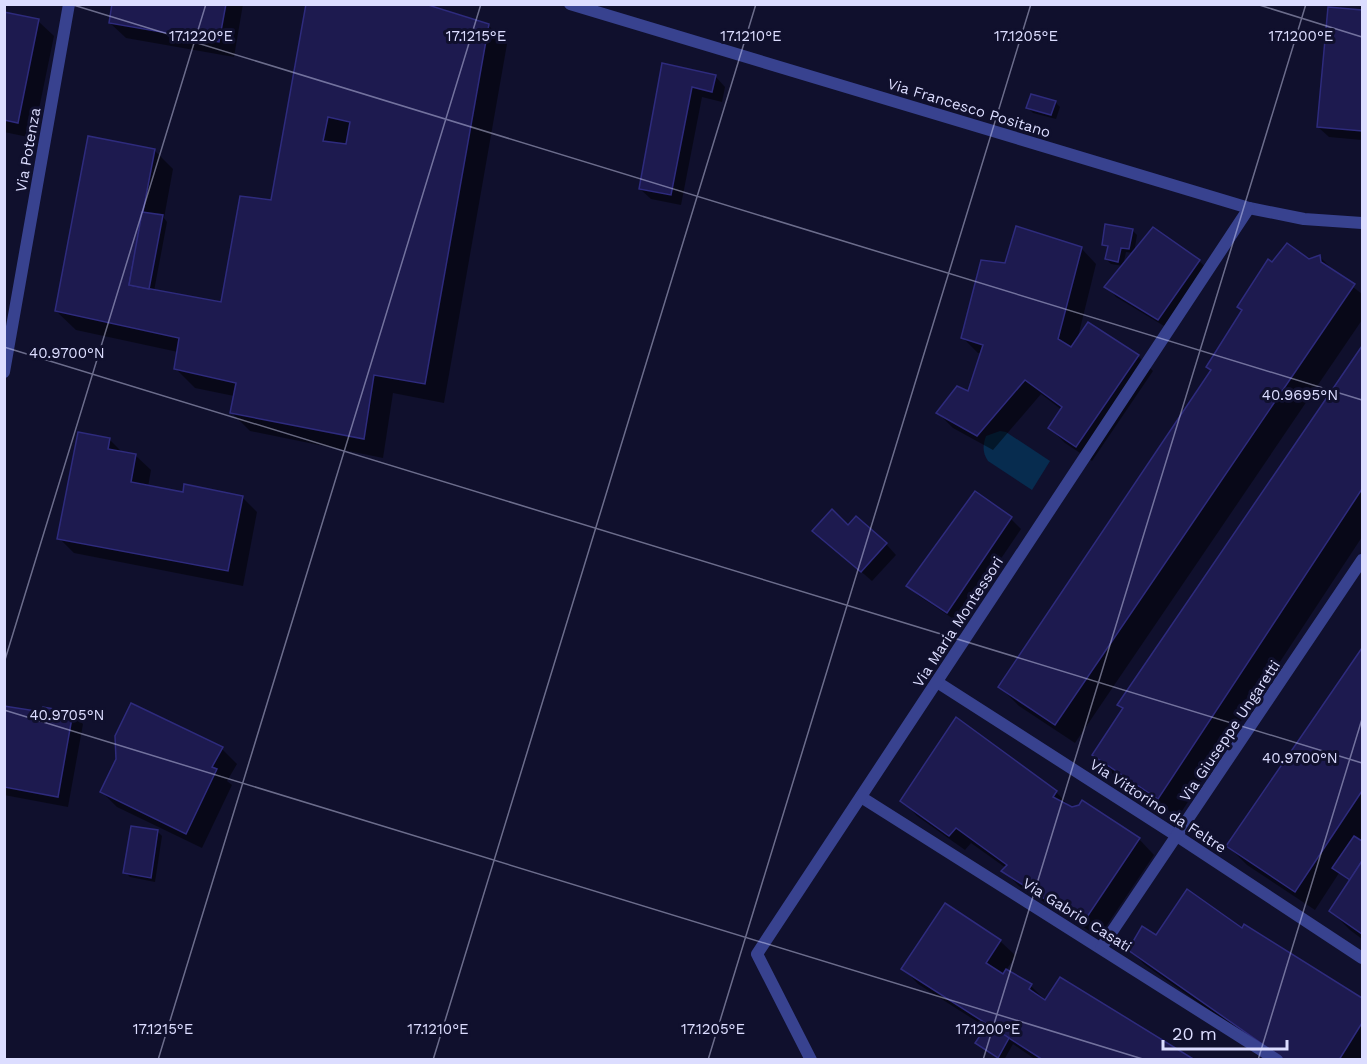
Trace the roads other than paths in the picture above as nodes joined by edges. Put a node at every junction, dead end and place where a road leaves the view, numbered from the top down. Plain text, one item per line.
1 (69, 4) edge
2 (570, 4) edge
3 (1249, 208) junction
4 (1362, 223) edge
5 (4, 372) edge
6 (1362, 560) edge
7 (937, 682) junction
8 (861, 796) junction
9 (1177, 836) junction
10 (1101, 948) junction
11 (1362, 958) edge
12 (810, 1059) edge
13 (1277, 1059) edge

1 - 5 street, Via Potenza
2 - 3 street, Via Francesco Positano
3 - 4 street, Via Francesco Positano
3 - 7 street, Via Maria Montessori
6 - 9 street, Via Giuseppe Ungaretti
7 - 8 street, Via Maria Montessori
7 - 9 street, Via Vittorino da Feltre
8 - 10 street, Via Gabrio Casati
8 - 12 street, Via Maria Montessori
9 - 10 street, Via Giuseppe Ungaretti
9 - 11 street, Via Vittorino da Feltre
10 - 13 street, Via Gabrio Casati

